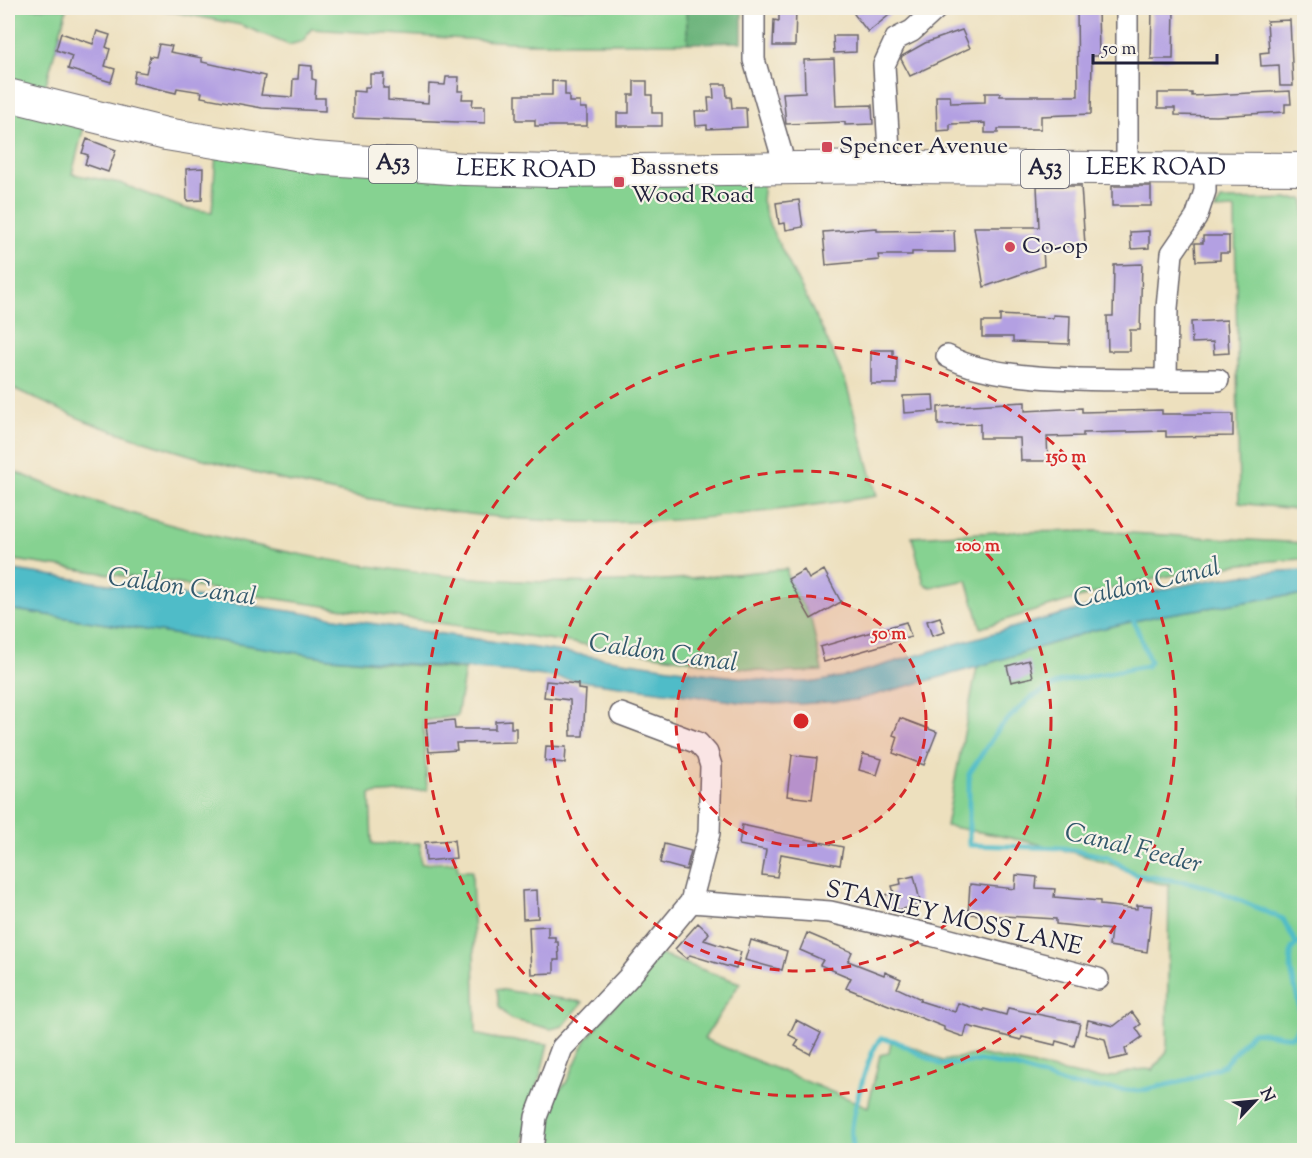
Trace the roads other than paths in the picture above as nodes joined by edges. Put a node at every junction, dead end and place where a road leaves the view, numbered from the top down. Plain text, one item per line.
1 (754, 8) edge
2 (937, 8) edge
3 (1127, 8) edge
4 (8, 95) edge
5 (890, 167) junction
6 (1127, 168) junction
7 (786, 169) junction
8 (1304, 169) edge
9 (1205, 170) junction
10 (954, 368) dead end
11 (1166, 380) junction
12 (1218, 380) dead end
13 (621, 714) dead end
14 (691, 902) junction
15 (1098, 979) dead end
16 (531, 1150) edge

1 - 7 street
2 - 5 street
3 - 6 street
4 - 7 highway, LEEK ROAD / A53
5 - 6 highway, LEEK ROAD / A53
5 - 7 highway, LEEK ROAD / A53
6 - 9 highway, LEEK ROAD / A53
8 - 9 highway, LEEK ROAD / A53
9 - 11 street
10 - 11 street
11 - 12 street
13 - 14 street
14 - 15 street, STANLEY MOSS LANE
14 - 16 street

